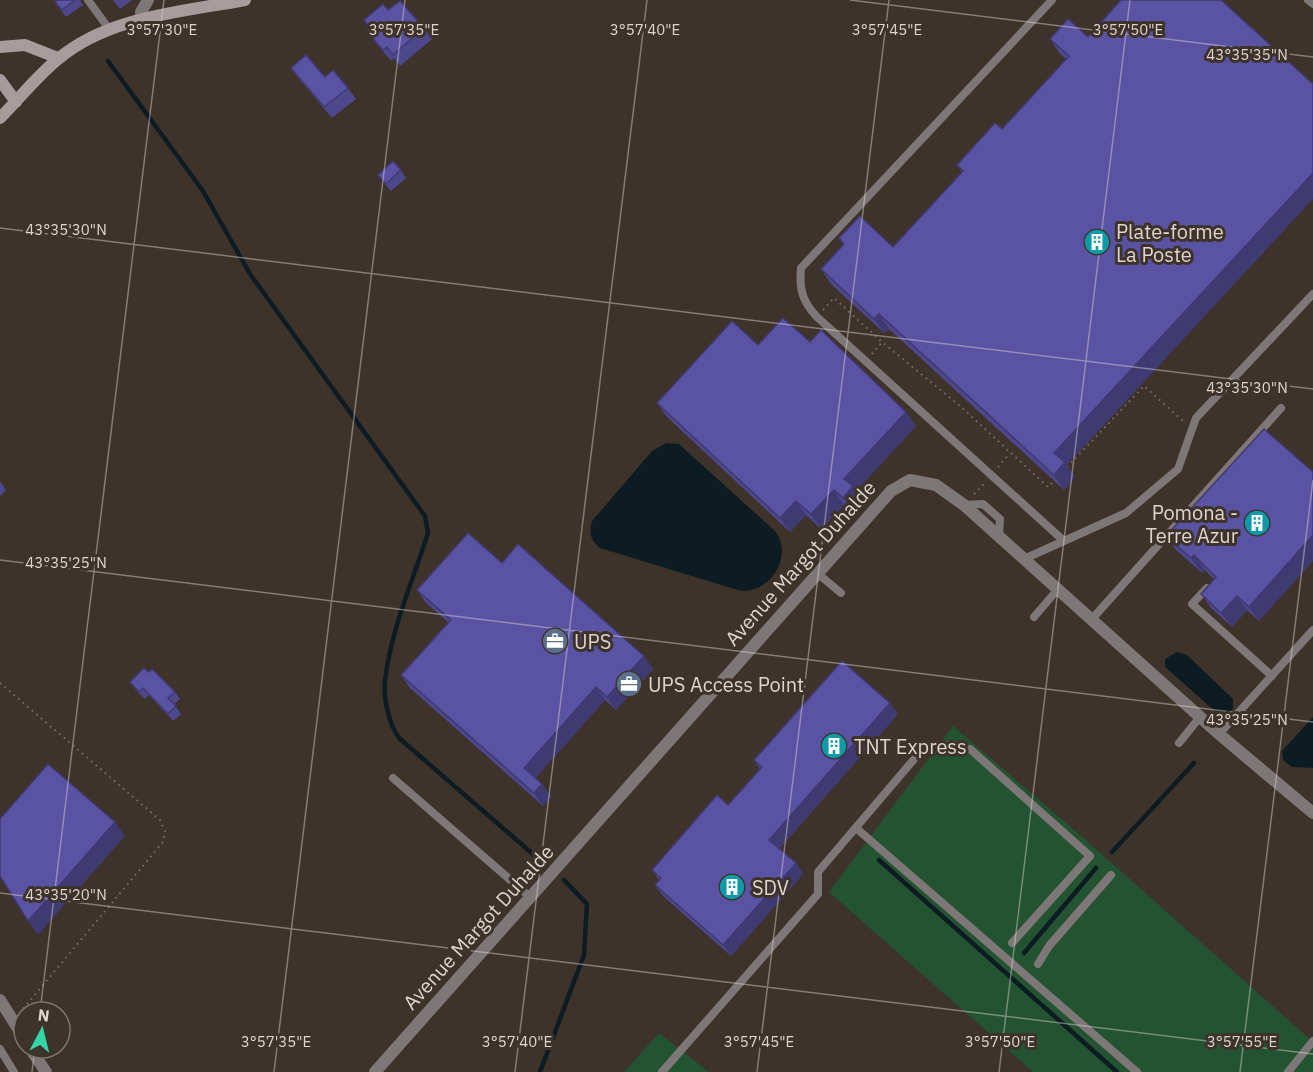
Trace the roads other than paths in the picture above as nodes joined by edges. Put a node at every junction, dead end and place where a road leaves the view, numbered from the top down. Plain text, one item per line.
1 (88, 0) edge
2 (148, 0) edge
3 (245, 0) edge
4 (1052, 0) edge
5 (1308, 0) edge
6 (1313, 4) edge
7 (141, 19) junction
8 (109, 29) junction
9 (0, 47) edge
10 (58, 58) junction
11 (0, 80) edge
12 (16, 102) junction
13 (0, 118) edge
14 (1313, 294) edge
15 (1281, 408) dead end
16 (1064, 541) junction
17 (1024, 559) junction
18 (817, 573) junction
19 (1210, 585) edge
20 (1058, 589) junction
21 (841, 593) dead end
22 (1034, 617) dead end
23 (1092, 619) junction
24 (1313, 630) edge
25 (1272, 676) junction
26 (1200, 717) junction
27 (1219, 734) junction
28 (1179, 743) dead end
29 (393, 778) dead end
30 (1313, 813) edge
31 (856, 828) junction
32 (1111, 875) dead end
33 (530, 897) junction
34 (1012, 943) dead end
35 (1038, 964) dead end
36 (0, 1000) edge
37 (12, 1019) edge
38 (1313, 1041) edge
39 (0, 1049) edge
40 (14, 1072) edge
41 (375, 1072) edge
42 (662, 1072) edge
43 (1137, 1072) edge
44 (1288, 1072) edge

1 - 8 lane
2 - 7 street
3 - 7 street
4 - 16 lane
5 - 6 lane
7 - 8 street
8 - 10 street
9 - 10 street
10 - 12 street
11 - 12 street
12 - 13 street
14 - 16 lane
15 - 23 lane
16 - 17 lane
17 - 18 street, Avenue Margot Duhalde
17 - 20 street, Avenue Margot Duhalde
18 - 21 lane
18 - 33 street, Avenue Margot Duhalde
19 - 25 lane
20 - 22 lane
20 - 23 street, Avenue Margot Duhalde
23 - 26 street, Avenue Margot Duhalde
24 - 25 lane
25 - 27 lane
26 - 27 street, Avenue Margot Duhalde
26 - 28 lane
27 - 30 street, Avenue Margot Duhalde
29 - 33 lane
31 - 34 lane
31 - 42 lane
31 - 43 lane
32 - 35 lane
33 - 41 street, Avenue Margot Duhalde
36 - 37 street
38 - 44 lane
39 - 40 lane

